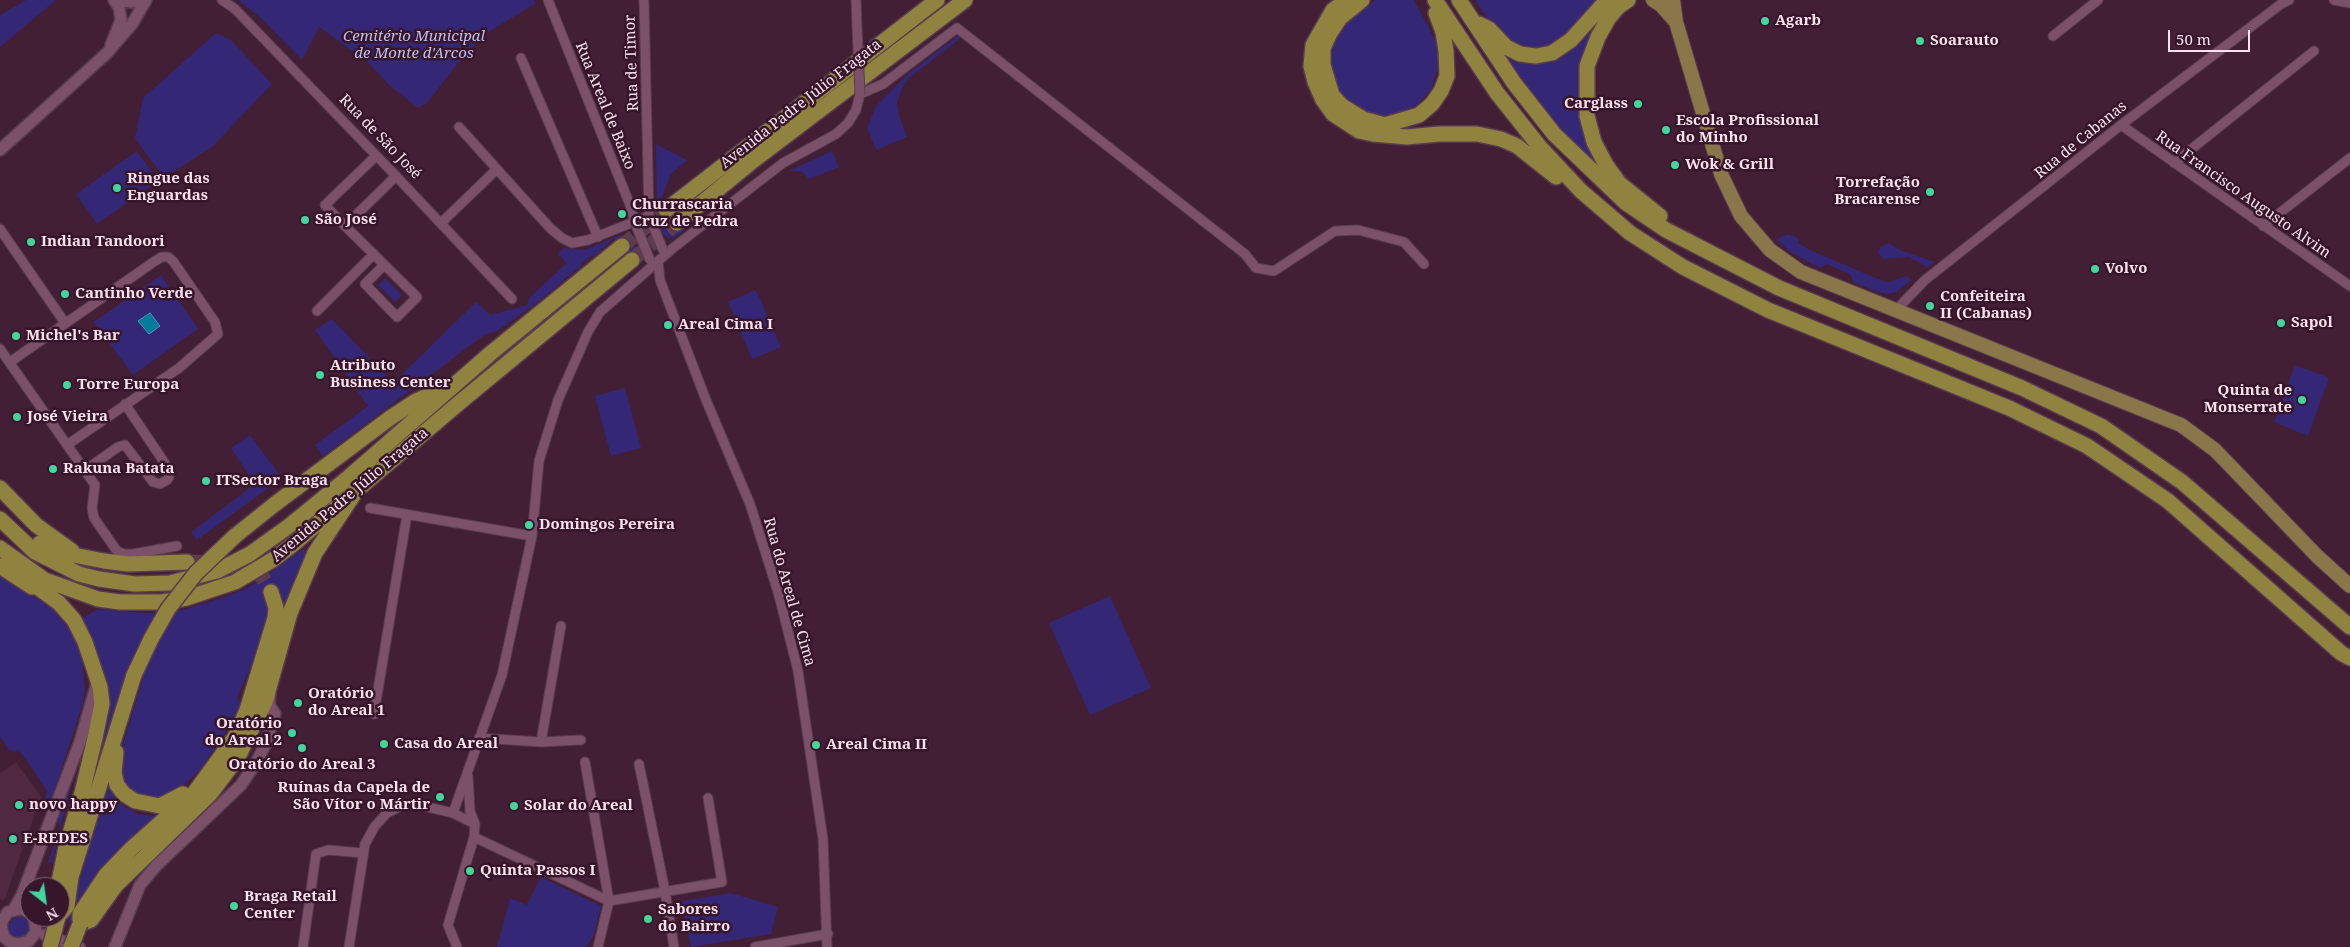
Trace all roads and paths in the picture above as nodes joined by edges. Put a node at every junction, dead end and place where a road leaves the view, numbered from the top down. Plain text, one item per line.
1 (116, 0) edge
2 (141, 0) edge
3 (146, 0) edge
4 (222, 0) edge
5 (548, 0) edge
6 (644, 0) edge
7 (856, 0) edge
8 (937, 0) edge
9 (965, 0) edge
10 (1347, 0) edge
11 (1362, 0) edge
12 (1433, 0) edge
13 (1459, 0) edge
14 (1607, 0) edge
15 (1628, 0) edge
16 (1652, 0) edge
17 (1673, 0) edge
18 (2098, 0) edge
19 (2289, 0) edge
20 (2334, 0) edge
21 (2350, 3) edge
22 (1471, 19) junction
23 (1676, 22) junction
24 (2053, 36) dead end
25 (2314, 51) dead end
26 (107, 53) junction
27 (521, 58) dead end
28 (858, 60) junction
29 (860, 94) junction
30 (2121, 125) junction
31 (459, 127) dead end
32 (0, 150) edge
33 (376, 156) junction
34 (2350, 158) edge
35 (2174, 163) junction
36 (498, 169) junction
37 (396, 176) junction
38 (1581, 191) junction
39 (666, 210) tunnel mouth
40 (649, 216) junction
41 (441, 223) junction
42 (635, 223) junction
43 (677, 223) tunnel mouth
44 (345, 226) junction
45 (2263, 226) junction
46 (0, 229) edge
47 (598, 237) junction
48 (622, 246) tunnel mouth
49 (1710, 253) junction
50 (374, 254) junction
51 (632, 260) tunnel mouth
52 (654, 260) junction
53 (1424, 264) dead end
54 (384, 265) junction
55 (2350, 286) edge
56 (512, 299) dead end
57 (1896, 310) junction
58 (317, 311) dead end
59 (65, 323) junction
60 (0, 348) edge
61 (10, 362) junction
62 (460, 381) junction
63 (125, 404) junction
64 (67, 445) junction
65 (83, 466) junction
66 (0, 488) edge
67 (354, 494) junction
68 (370, 508) dead end
69 (408, 515) junction
70 (0, 519) edge
71 (532, 536) junction
72 (177, 546) dead end
73 (0, 548) edge
74 (0, 556) edge
75 (82, 556) junction
76 (187, 562) tunnel mouth
77 (0, 566) edge
78 (2350, 586) edge
79 (271, 592) tunnel mouth
80 (59, 602) junction
81 (561, 626) dead end
82 (2350, 627) edge
83 (2350, 658) edge
84 (97, 683) junction
85 (270, 686) junction
86 (374, 714) dead end
87 (116, 738) junction
88 (479, 738) junction
89 (581, 740) dead end
90 (541, 742) junction
91 (585, 762) dead end
92 (639, 764) dead end
93 (468, 771) junction
94 (199, 784) junction
95 (708, 798) dead end
96 (453, 813) junction
97 (475, 824) junction
98 (474, 837) junction
99 (363, 853) junction
100 (60, 877) edge
101 (70, 877) edge
102 (665, 892) junction
103 (609, 901) junction
104 (20, 910) edge
105 (7, 911) edge
106 (80, 924) junction
107 (35, 927) edge
108 (55, 927) edge
109 (36, 932) junction
110 (1, 933) edge
111 (828, 934) junction
112 (50, 947) edge
113 (71, 947) edge
114 (79, 947) edge
115 (104, 947) edge
116 (114, 947) edge
117 (303, 947) edge
118 (349, 947) edge
119 (457, 947) edge
120 (598, 947) edge
121 (674, 947) edge
122 (755, 947) edge
123 (827, 947) edge

1 - 2 street
1 - 26 street
3 - 26 street
4 - 33 street, Rua de São José
5 - 42 street, Rua Areal de Baixo
6 - 40 street, Rua de Timor
7 - 28 street, bridge
8 - 28 highway, Avenida Padre Júlio Fragata
9 - 43 highway, Avenida Padre Júlio Fragata
10 - 38 highway
11 - 12 highway
12 - 38 highway
13 - 22 highway
14 - 22 highway
15 - 49 highway
16 - 23 main road
17 - 23 main road
18 - 24 street
19 - 30 street, Rua de Cabanas
20 - 21 street
22 - 49 highway
23 - 57 main road
25 - 35 street
26 - 32 street
27 - 47 street
28 - 29 street, bridge
28 - 39 highway, Avenida Padre Júlio Fragata
29 - 52 street
29 - 53 street
30 - 35 street, Rua Francisco Augusto Alvim
30 - 57 street, Rua de Cabanas
31 - 36 street
33 - 37 street, Rua de São José
33 - 44 street
34 - 45 street
35 - 45 street, Rua Francisco Augusto Alvim
36 - 41 street
36 - 47 street
37 - 41 street, Rua de São José
37 - 44 street
38 - 83 highway
40 - 42 street
40 - 52 street, bridge
41 - 56 street, Rua de São José
42 - 47 street
42 - 52 street, Rua Areal de Baixo, bridge
44 - 50 street
45 - 55 street, Rua Francisco Augusto Alvim
46 - 59 street
48 - 62 highway, Avenida Padre Júlio Fragata
49 - 82 highway
50 - 54 street
50 - 58 street
51 - 67 highway, Avenida Padre Júlio Fragata
52 - 71 street
52 - 111 street, Rua do Areal de Cima
54 - 54 street
57 - 78 main road
59 - 61 street
59 - 63 street
60 - 61 street
61 - 64 street
62 - 70 highway, Avenida Padre Júlio Fragata
62 - 87 highway, bridge
63 - 64 street
63 - 65 street
64 - 65 street
65 - 72 street
66 - 75 highway
67 - 73 highway, Avenida Padre Júlio Fragata
67 - 85 highway
68 - 69 street
69 - 71 street
69 - 86 street
70 - 75 highway
71 - 88 street
74 - 80 highway
75 - 76 highway
77 - 80 highway
79 - 94 highway
80 - 84 highway
81 - 90 street
84 - 100 highway
84 - 105 street
85 - 106 highway
85 - 116 street
87 - 94 highway
87 - 101 highway
88 - 90 street
88 - 93 street
89 - 90 street
91 - 103 street
92 - 102 street
93 - 96 street
93 - 97 street
94 - 106 highway
95 - 102 street
96 - 97 street
96 - 99 street
97 - 98 street
98 - 103 street
98 - 119 street
99 - 117 street
99 - 118 street
102 - 103 street
102 - 121 street
103 - 120 street
104 - 105 street
105 - 110 street
106 - 113 highway, bridge
107 - 109 street
108 - 112 highway, bridge
109 - 110 street
109 - 114 street
111 - 122 street
111 - 123 street, Rua do Areal de Cima
115 - 116 street

